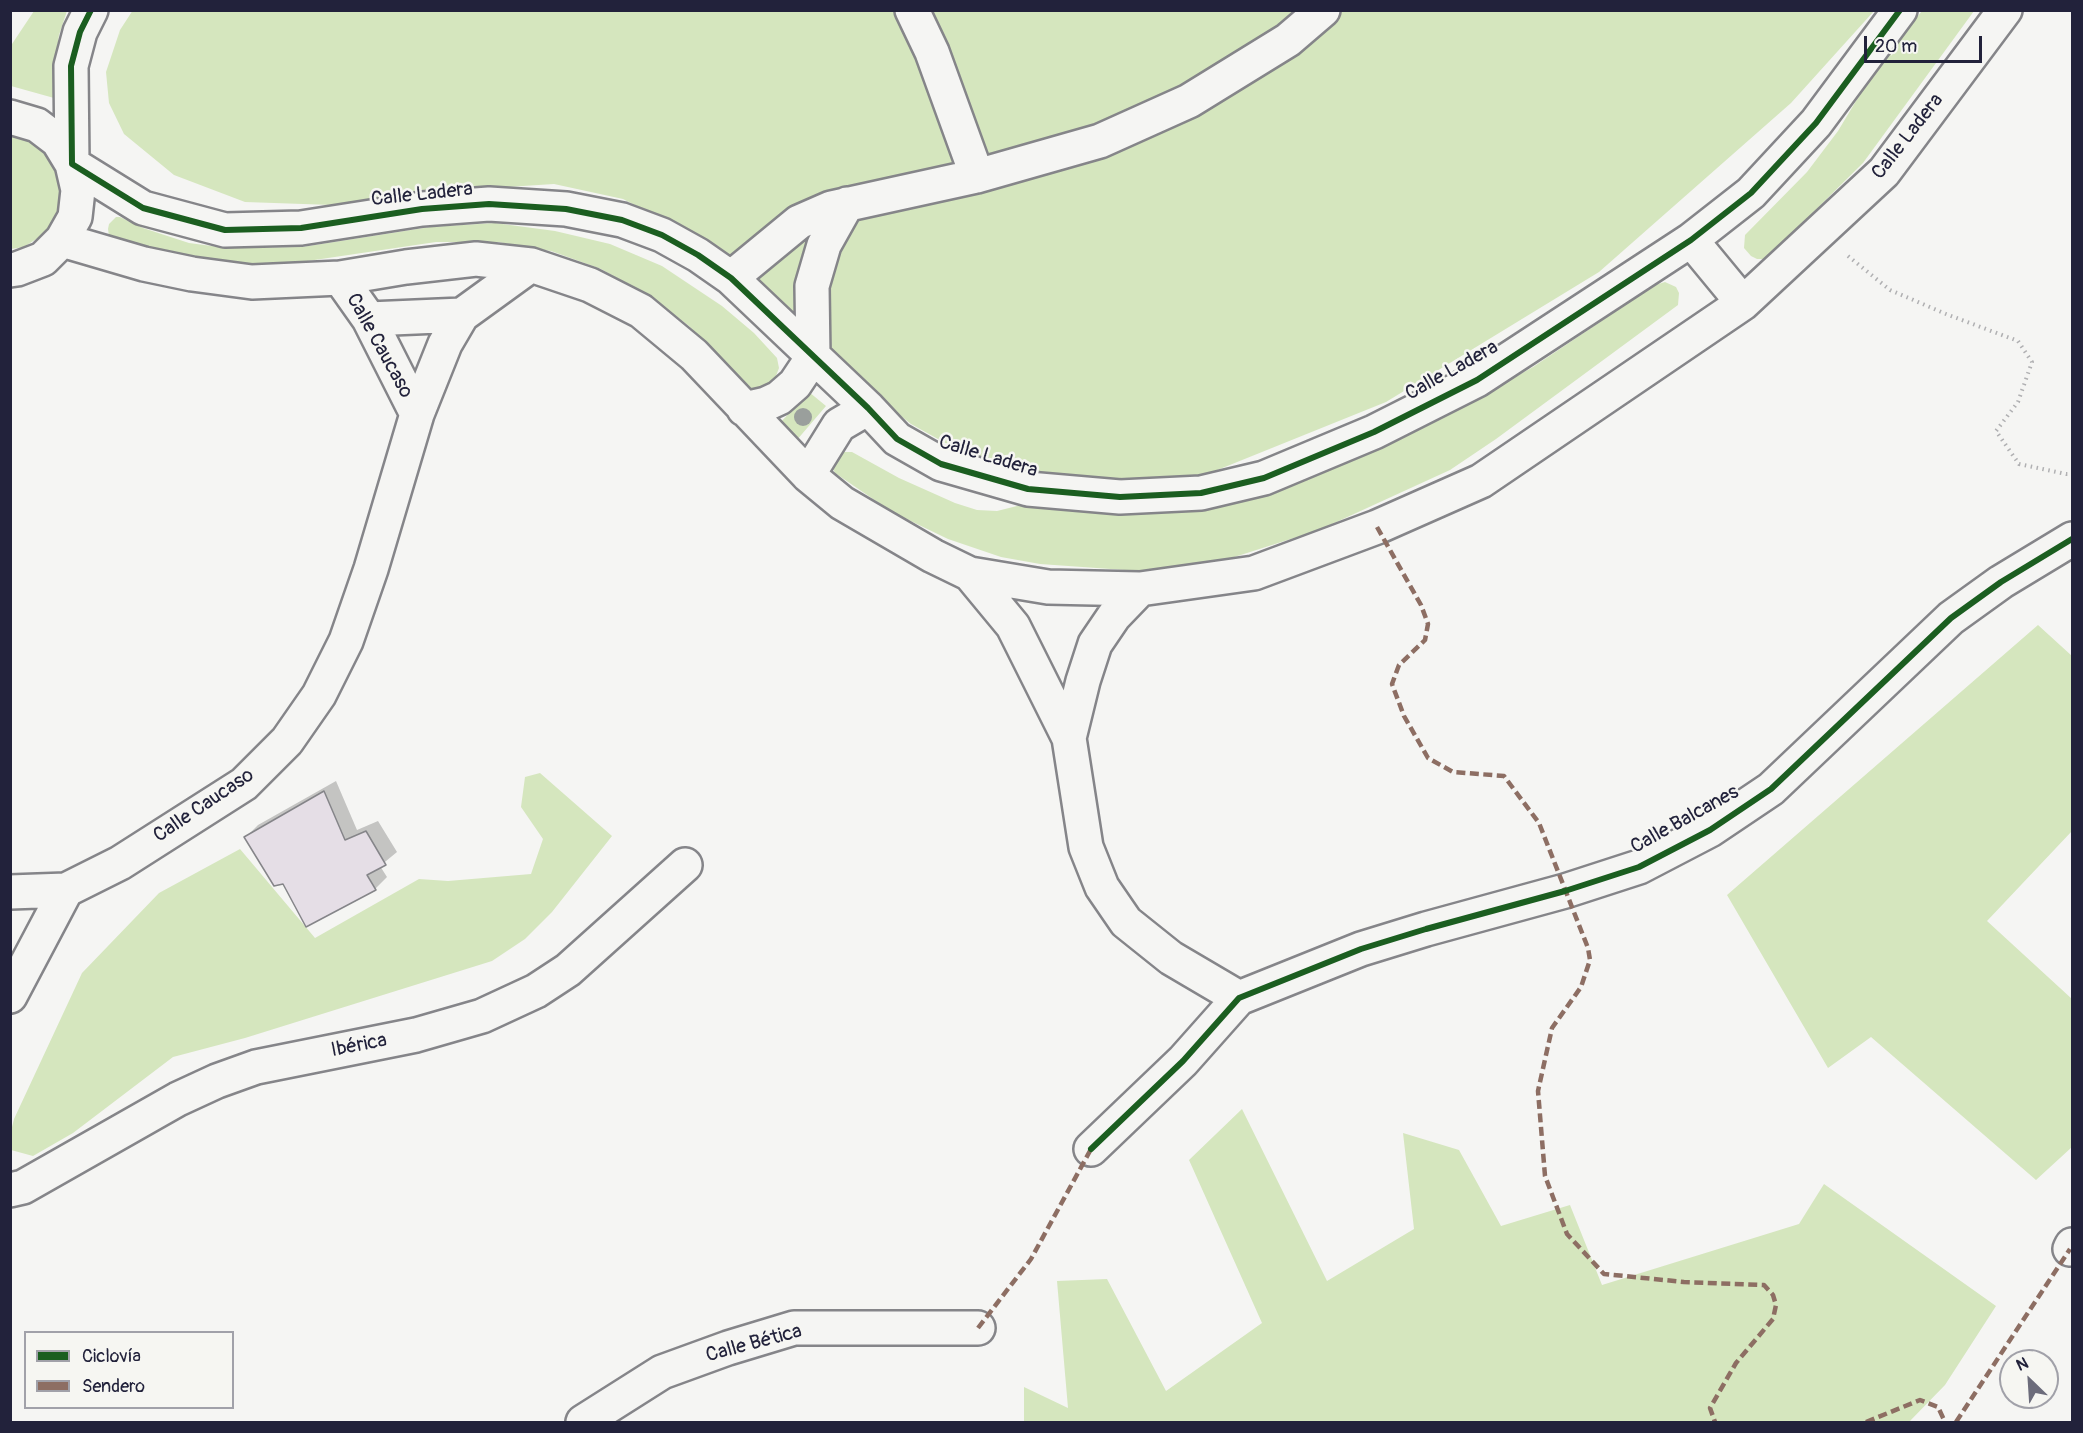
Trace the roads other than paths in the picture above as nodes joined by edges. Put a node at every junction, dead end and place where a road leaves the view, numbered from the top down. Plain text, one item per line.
1 (91, 10) edge
2 (912, 10) edge
3 (1323, 10) edge
4 (1900, 10) edge
5 (2005, 10) edge
6 (10, 117) edge
7 (72, 164) junction
8 (976, 176) junction
9 (847, 204) junction
10 (62, 240) junction
11 (1691, 240) junction
12 (531, 265) junction
13 (13, 275) edge
14 (340, 278) junction
15 (731, 278) junction
16 (1743, 303) junction
17 (462, 315) junction
18 (369, 319) junction
19 (813, 357) junction
20 (868, 408) junction
21 (744, 409) junction
22 (417, 414) junction
23 (808, 475) junction
24 (2073, 539) edge
25 (970, 574) junction
26 (1140, 589) junction
27 (1070, 738) junction
28 (685, 865) dead end
29 (66, 890) junction
30 (10, 892) edge
31 (10, 996) edge
32 (1239, 998) junction
33 (1091, 1149) dead end
34 (10, 1190) edge
35 (978, 1329) dead end
36 (583, 1422) edge

1 - 7 street
2 - 8 street
3 - 8 street
4 - 11 street, Calle Ladera
5 - 16 street, Calle Ladera
6 - 7 street
7 - 10 street
7 - 15 street, Calle Ladera
8 - 9 street
9 - 15 street
9 - 19 street
10 - 13 street
10 - 14 street, Calle Ladera
11 - 16 street
11 - 20 street, Calle Ladera
12 - 14 street, Calle Ladera
12 - 17 street, Calle Caucaso
12 - 21 street, Calle Ladera
14 - 18 street, Calle Caucaso
15 - 19 street, Calle Ladera
16 - 26 street, Calle Ladera
17 - 18 street
17 - 22 street, Calle Caucaso
18 - 22 street, Calle Caucaso
19 - 20 street, Calle Ladera
19 - 21 street
20 - 23 street
21 - 23 street, Calle Ladera
22 - 29 street, Calle Caucaso
23 - 25 street, Calle Ladera
24 - 32 street, Calle Balcanes
25 - 26 street, Calle Ladera
25 - 27 street
26 - 27 street
27 - 32 street
28 - 34 street, Ibérica
29 - 30 street
29 - 31 street
32 - 33 street
35 - 36 street, Calle Bética

